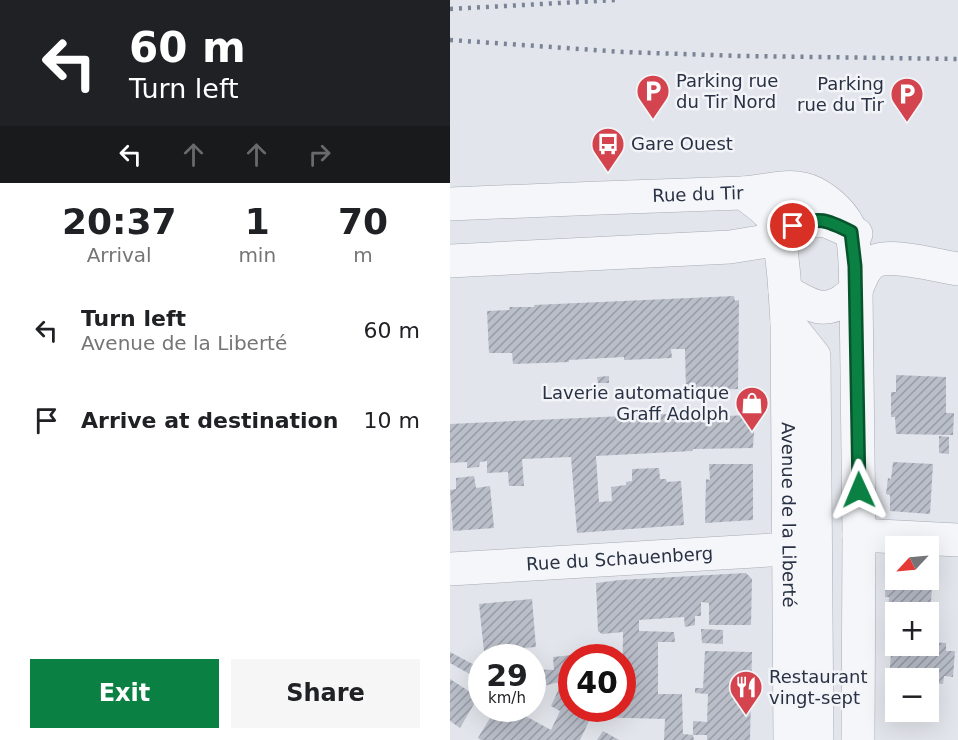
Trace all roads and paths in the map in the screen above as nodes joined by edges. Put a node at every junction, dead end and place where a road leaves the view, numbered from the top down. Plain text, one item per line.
1 (744, 193) junction
2 (450, 204) edge
3 (851, 232) junction
4 (780, 239) junction
5 (958, 252) edge
6 (450, 261) edge
7 (958, 269) edge
8 (856, 291) junction
9 (786, 306) junction
10 (859, 535) junction
11 (958, 540) edge
12 (788, 549) junction
13 (450, 569) edge
14 (790, 740) edge
15 (817, 740) edge
16 (858, 740) edge

1 - 2 street, Rue du Tir
1 - 3 street, Rue du Tir
1 - 4 street, Avenue de la Liberté
3 - 4 street
3 - 5 street
3 - 8 street
4 - 6 street
4 - 9 street, Avenue de la Liberté
7 - 8 street
8 - 9 street
8 - 10 street
9 - 12 street, Avenue de la Liberté
9 - 15 street
10 - 11 street
10 - 16 street
12 - 13 street, Rue du Schauenberg
12 - 14 street, Avenue de la Liberté

